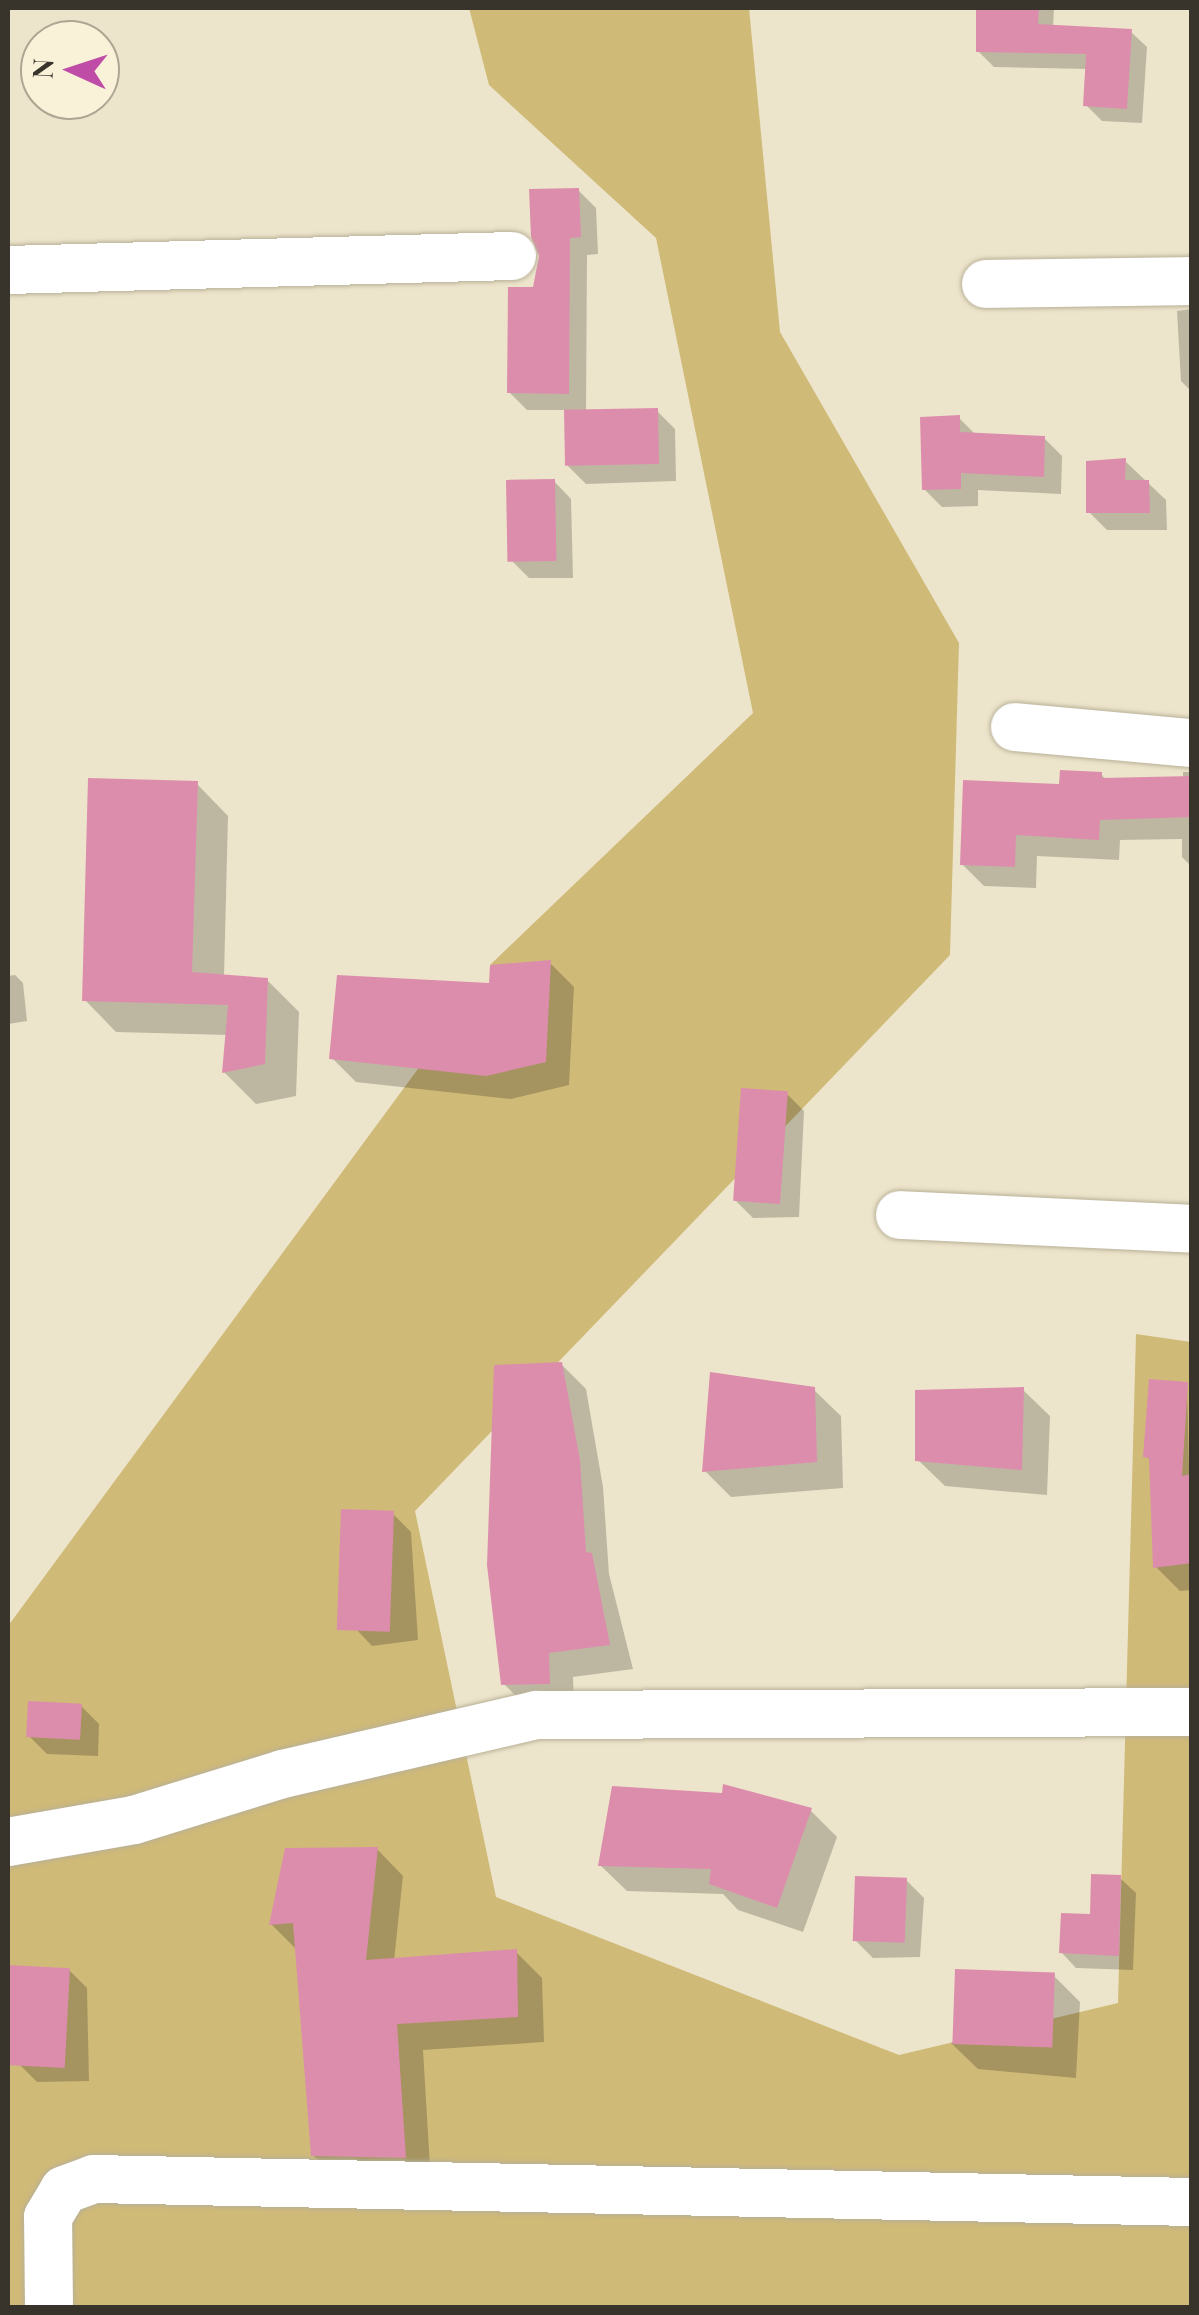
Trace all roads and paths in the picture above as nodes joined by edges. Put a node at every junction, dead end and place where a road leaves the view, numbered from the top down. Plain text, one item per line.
1 (512, 256) dead end
2 (8, 270) edge
3 (1192, 281) edge
4 (986, 284) dead end
5 (1015, 727) dead end
6 (1192, 743) edge
7 (900, 1215) dead end
8 (1192, 1229) edge
9 (1192, 1712) edge
10 (8, 1842) edge
11 (1192, 2202) edge
12 (48, 2308) edge

1 - 2 street
3 - 4 street
5 - 6 street
7 - 8 street
9 - 10 street
11 - 12 street

